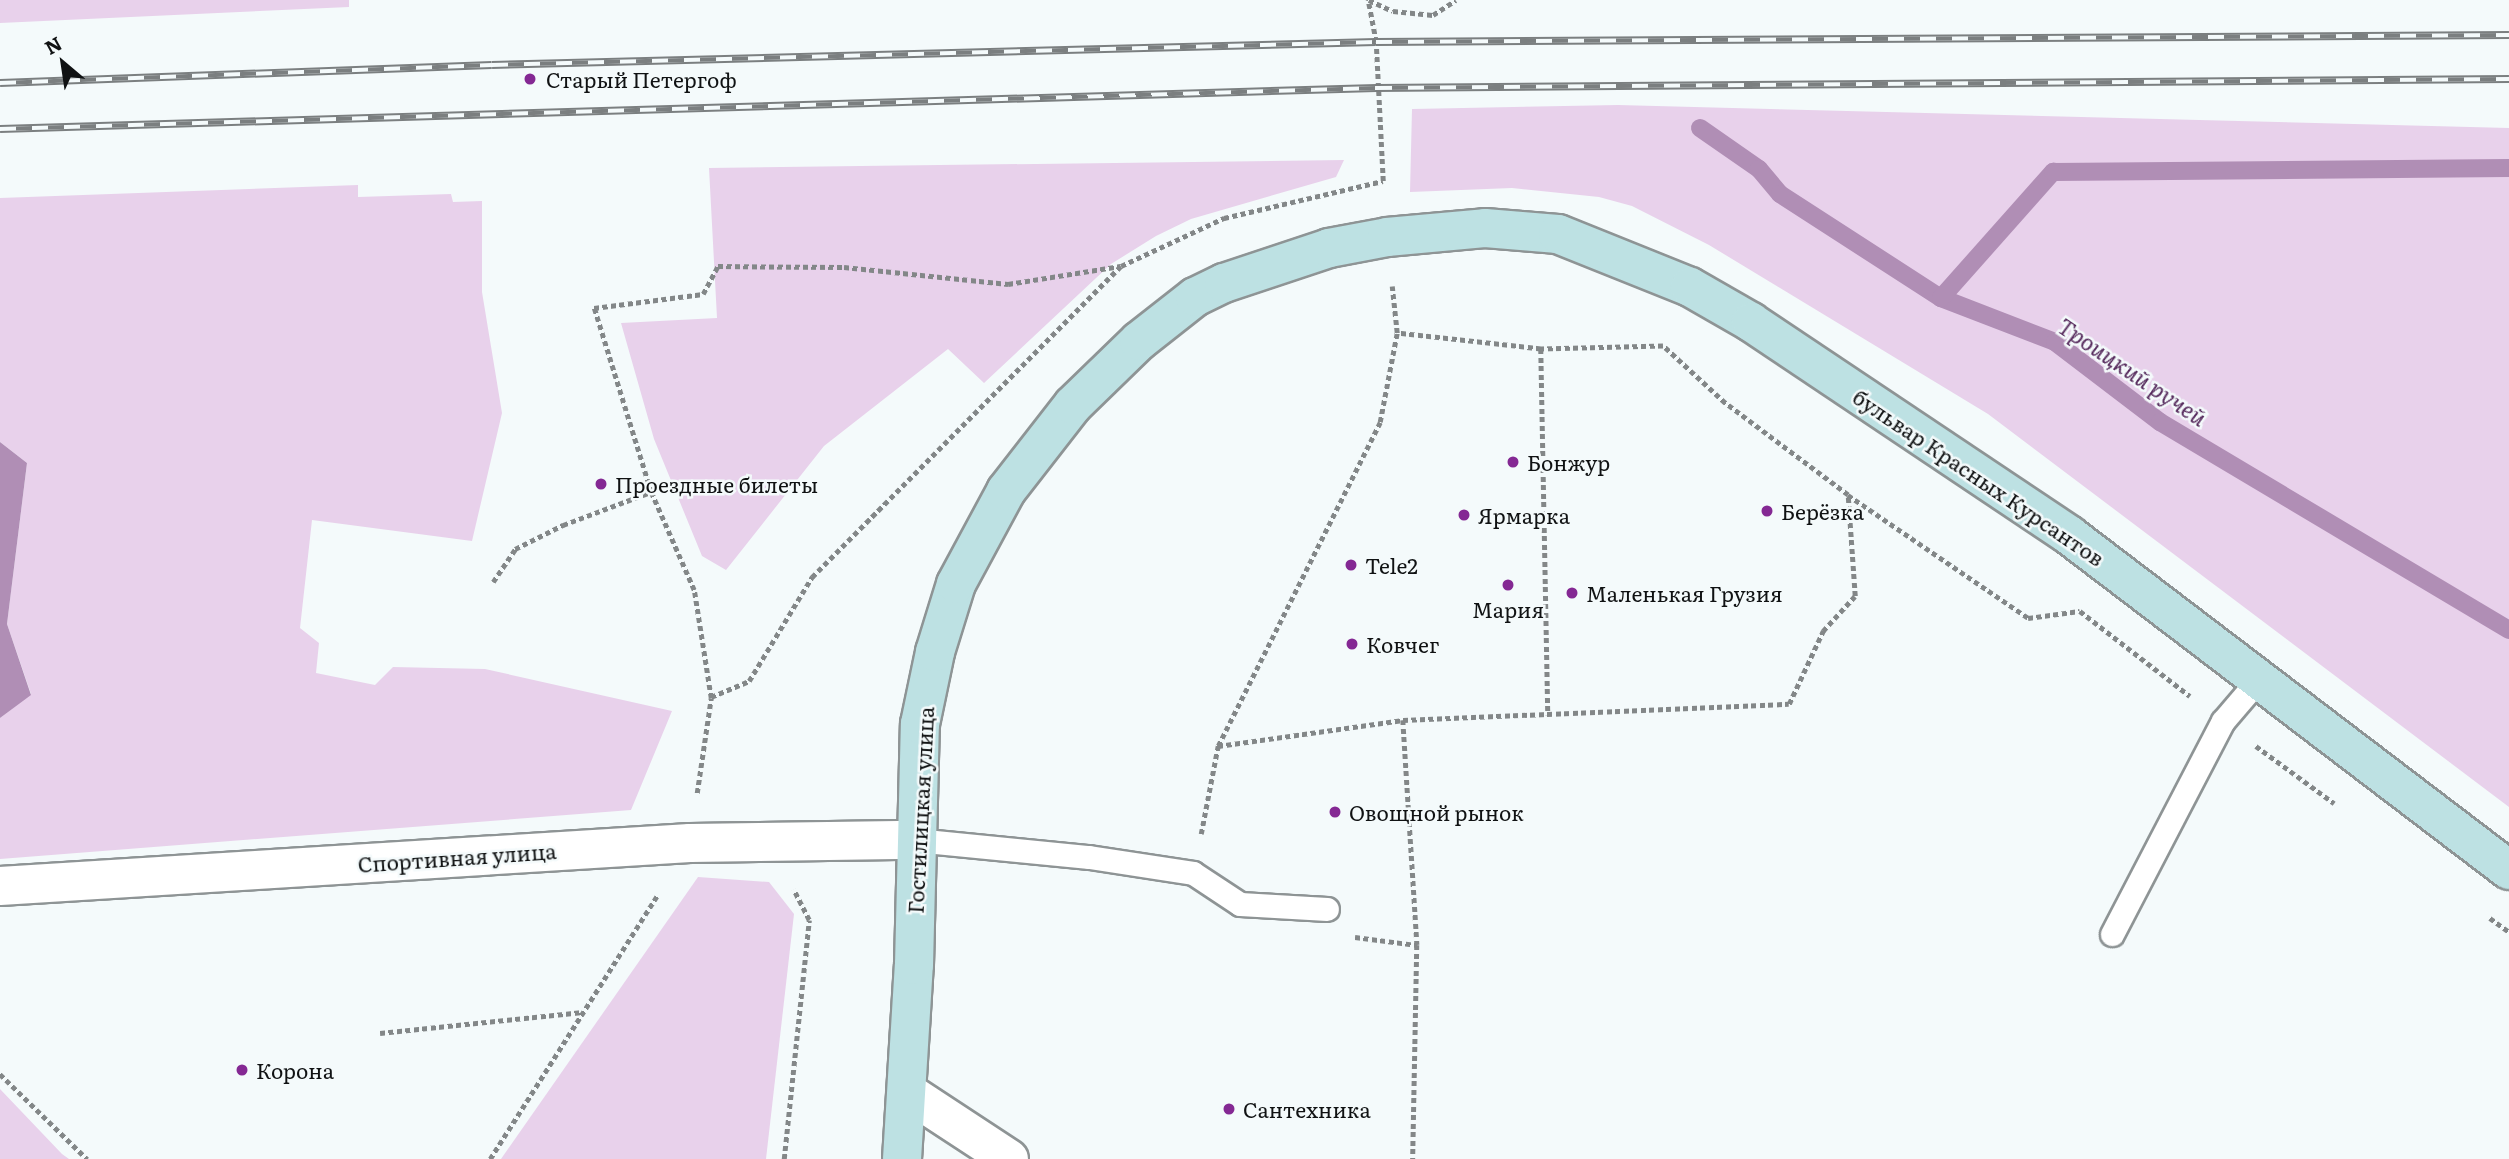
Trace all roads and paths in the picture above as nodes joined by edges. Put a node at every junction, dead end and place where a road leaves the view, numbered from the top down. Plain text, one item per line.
1 (1369, 0) edge
2 (1456, 0) edge
3 (1382, 181) dead end
4 (1387, 237) joint
5 (1121, 266) dead end
6 (1392, 282) dead end
7 (1397, 334) junction
8 (1541, 349) junction
9 (651, 492) junction
10 (493, 582) dead end
11 (2258, 680) junction
12 (1548, 715) junction
13 (1404, 720) junction
14 (1218, 746) junction
15 (915, 840) junction
16 (690, 843) junction
17 (2509, 870) edge
18 (1193, 873) junction
19 (790, 882) dead end
20 (0, 886) edge
21 (1326, 909) dead end
22 (2112, 934) dead end
23 (583, 1012) junction
24 (380, 1033) dead end
25 (0, 1074) edge
26 (906, 1092) junction
27 (87, 1159) edge
28 (489, 1159) edge
29 (784, 1159) edge
30 (902, 1159) edge
31 (1009, 1159) edge
32 (1413, 1159) edge

1 - 2 path
1 - 3 path
4 - 11 main road, бульвар Красных Курсантов
4 - 15 main road, Гостилицкая улица
5 - 9 path
6 - 7 path
7 - 8 path
7 - 14 path
8 - 12 path
8 - 12 path
9 - 10 path
9 - 16 path
11 - 17 main road, бульвар Красных Курсантов
11 - 22 lane
12 - 13 path
13 - 14 path
13 - 32 path
14 - 18 path
15 - 16 street, Спортивная улица
15 - 18 lane
15 - 26 main road, Гостилицкая улица
16 - 20 street, Спортивная улица
16 - 23 path
18 - 21 lane
19 - 29 path
23 - 24 path
23 - 28 path
25 - 27 path
26 - 30 main road, Гостилицкая улица
26 - 31 street

